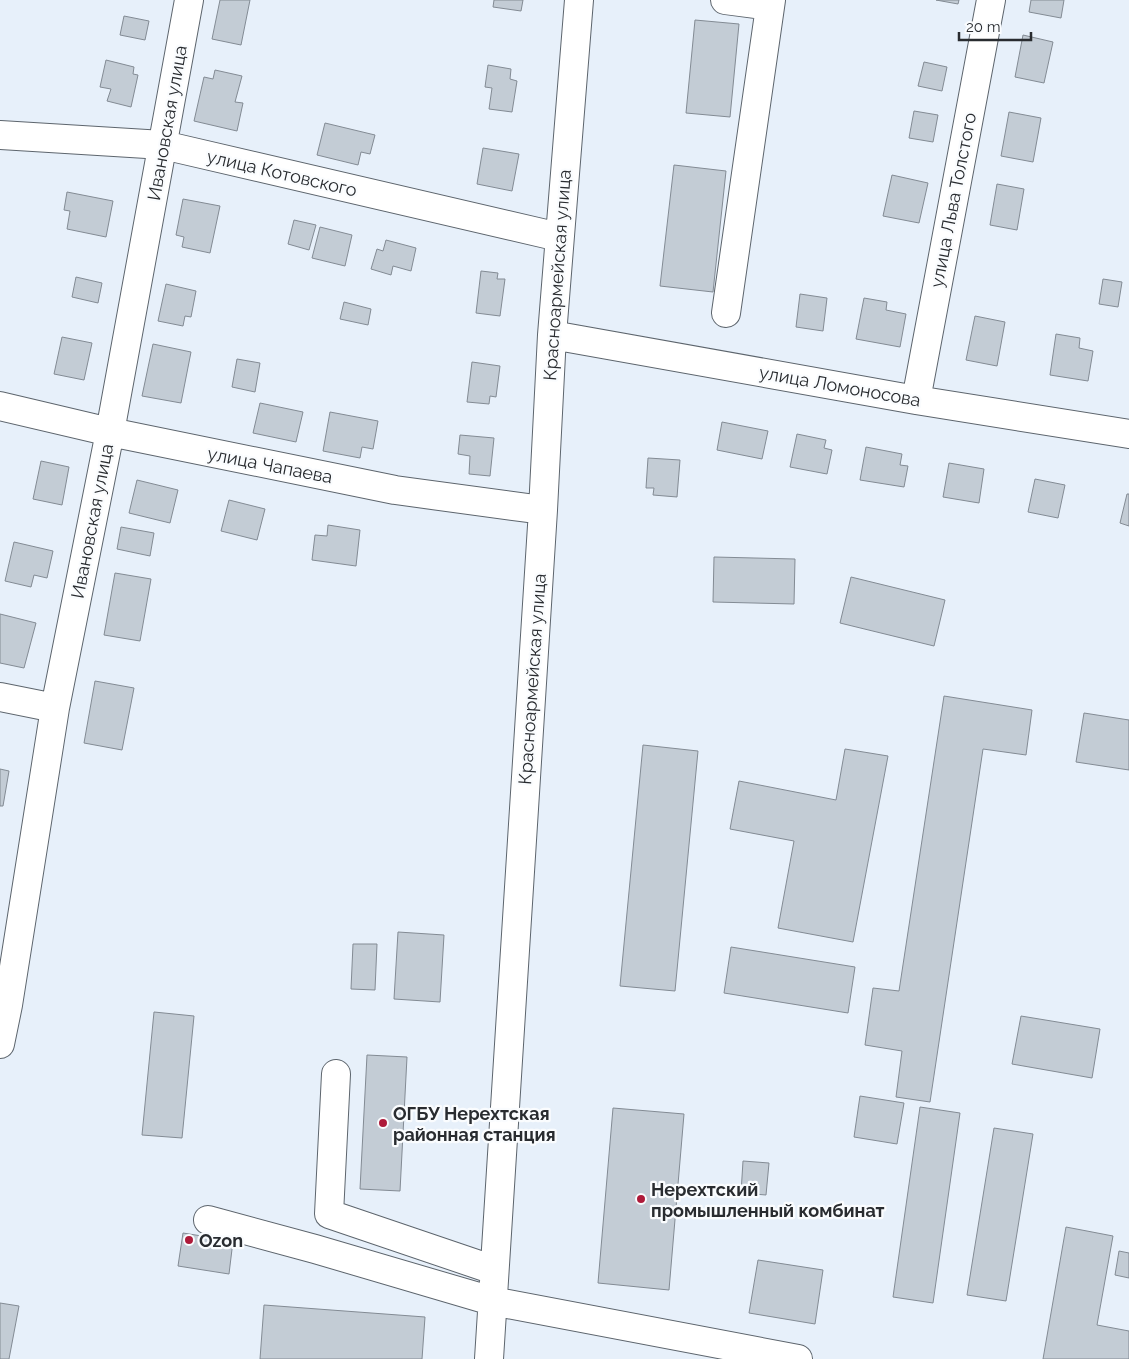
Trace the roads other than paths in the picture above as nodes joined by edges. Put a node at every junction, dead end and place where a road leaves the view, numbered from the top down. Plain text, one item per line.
1 (189, 0) edge
2 (579, 0) edge
3 (725, 0) edge
4 (991, 0) edge
5 (770, 3) edge
6 (0, 135) edge
7 (162, 145) junction
8 (559, 237) junction
9 (726, 313) dead end
10 (552, 335) junction
11 (916, 400) junction
12 (0, 406) edge
13 (110, 432) junction
14 (1129, 434) edge
15 (542, 510) junction
16 (0, 697) edge
17 (55, 708) junction
18 (4, 1005) edge
19 (0, 1044) edge
20 (336, 1074) dead end
21 (208, 1220) dead end
22 (494, 1270) junction
23 (492, 1301) junction
24 (489, 1359) edge
25 (798, 1359) edge

1 - 7 street, Ивановская улица
2 - 8 street, Красноармейская улица
3 - 5 street
4 - 11 street, улица Льва Толстого
5 - 9 street
6 - 7 street, улица Котовского
7 - 8 street, улица Котовского
7 - 13 street, Ивановская улица
8 - 10 street, Красноармейская улица
10 - 11 street, улица Ломоносова
10 - 15 street, Красноармейская улица
11 - 14 street, улица Ломоносова
12 - 13 street, улица Чапаева
13 - 15 street, улица Чапаева
13 - 17 street, Ивановская улица
15 - 22 street, Красноармейская улица
16 - 17 street
17 - 18 street, Ивановская улица
18 - 19 street, Ивановская улица
20 - 22 street
21 - 23 street
22 - 23 street, Красноармейская улица
23 - 24 street, Красноармейская улица
23 - 25 street

